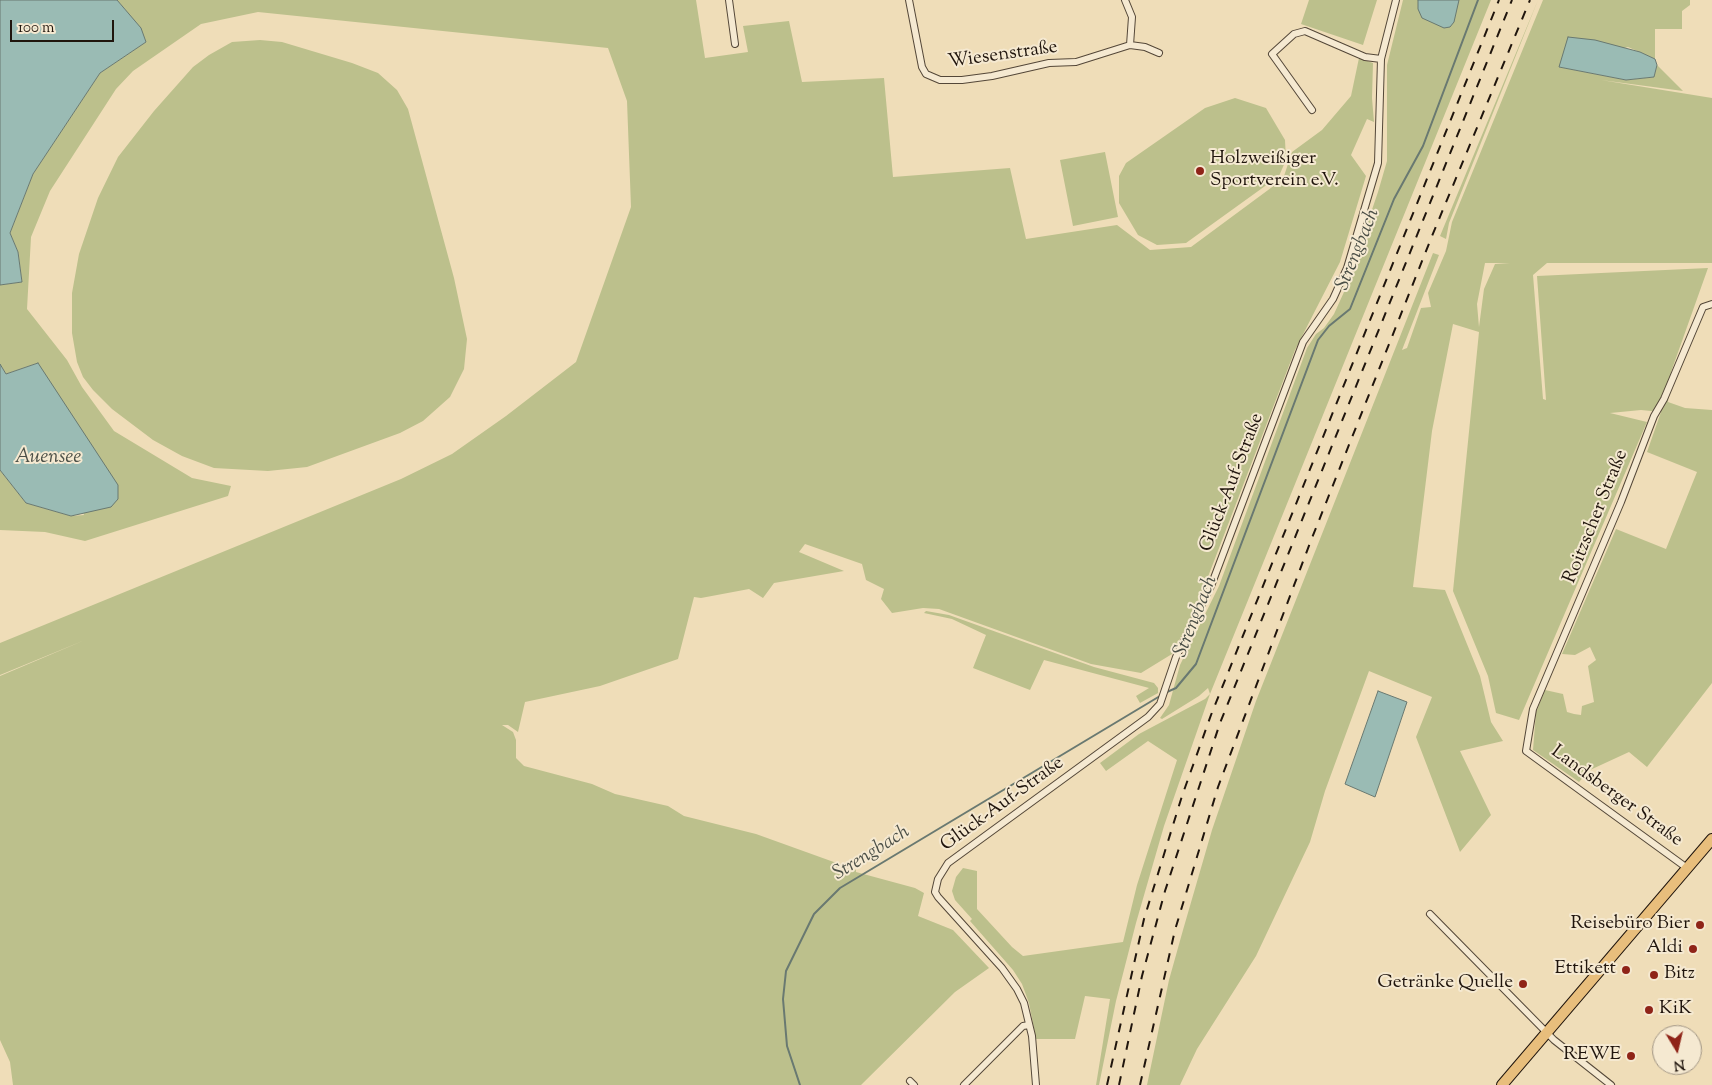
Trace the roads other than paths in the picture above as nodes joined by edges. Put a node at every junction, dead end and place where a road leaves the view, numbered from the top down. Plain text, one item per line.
1 (728, 0) edge
2 (909, 0) edge
3 (1126, 0) edge
4 (1396, 0) edge
5 (735, 44) dead end
6 (1130, 45) junction
7 (1159, 53) dead end
8 (1381, 59) junction
9 (1312, 110) dead end
10 (1712, 304) edge
11 (1526, 750) joint
12 (1712, 839) edge
13 (1687, 868) junction
14 (1430, 914) dead end
15 (1029, 1025) junction
16 (1547, 1032) junction
17 (964, 1085) edge
18 (1036, 1085) edge
19 (1502, 1085) edge
20 (1611, 1085) edge

1 - 5 street
2 - 6 street, Wiesenstraße
3 - 6 street
4 - 8 street, Glück-Auf-Straße
6 - 7 street
8 - 9 street
8 - 15 street, Glück-Auf-Straße
10 - 11 street, Roitzscher Straße
11 - 13 street, Landsberger Straße
12 - 13 main road
13 - 16 main road
14 - 16 street
15 - 17 street
15 - 18 street, Glück-Auf-Straße
16 - 19 main road
16 - 20 street

